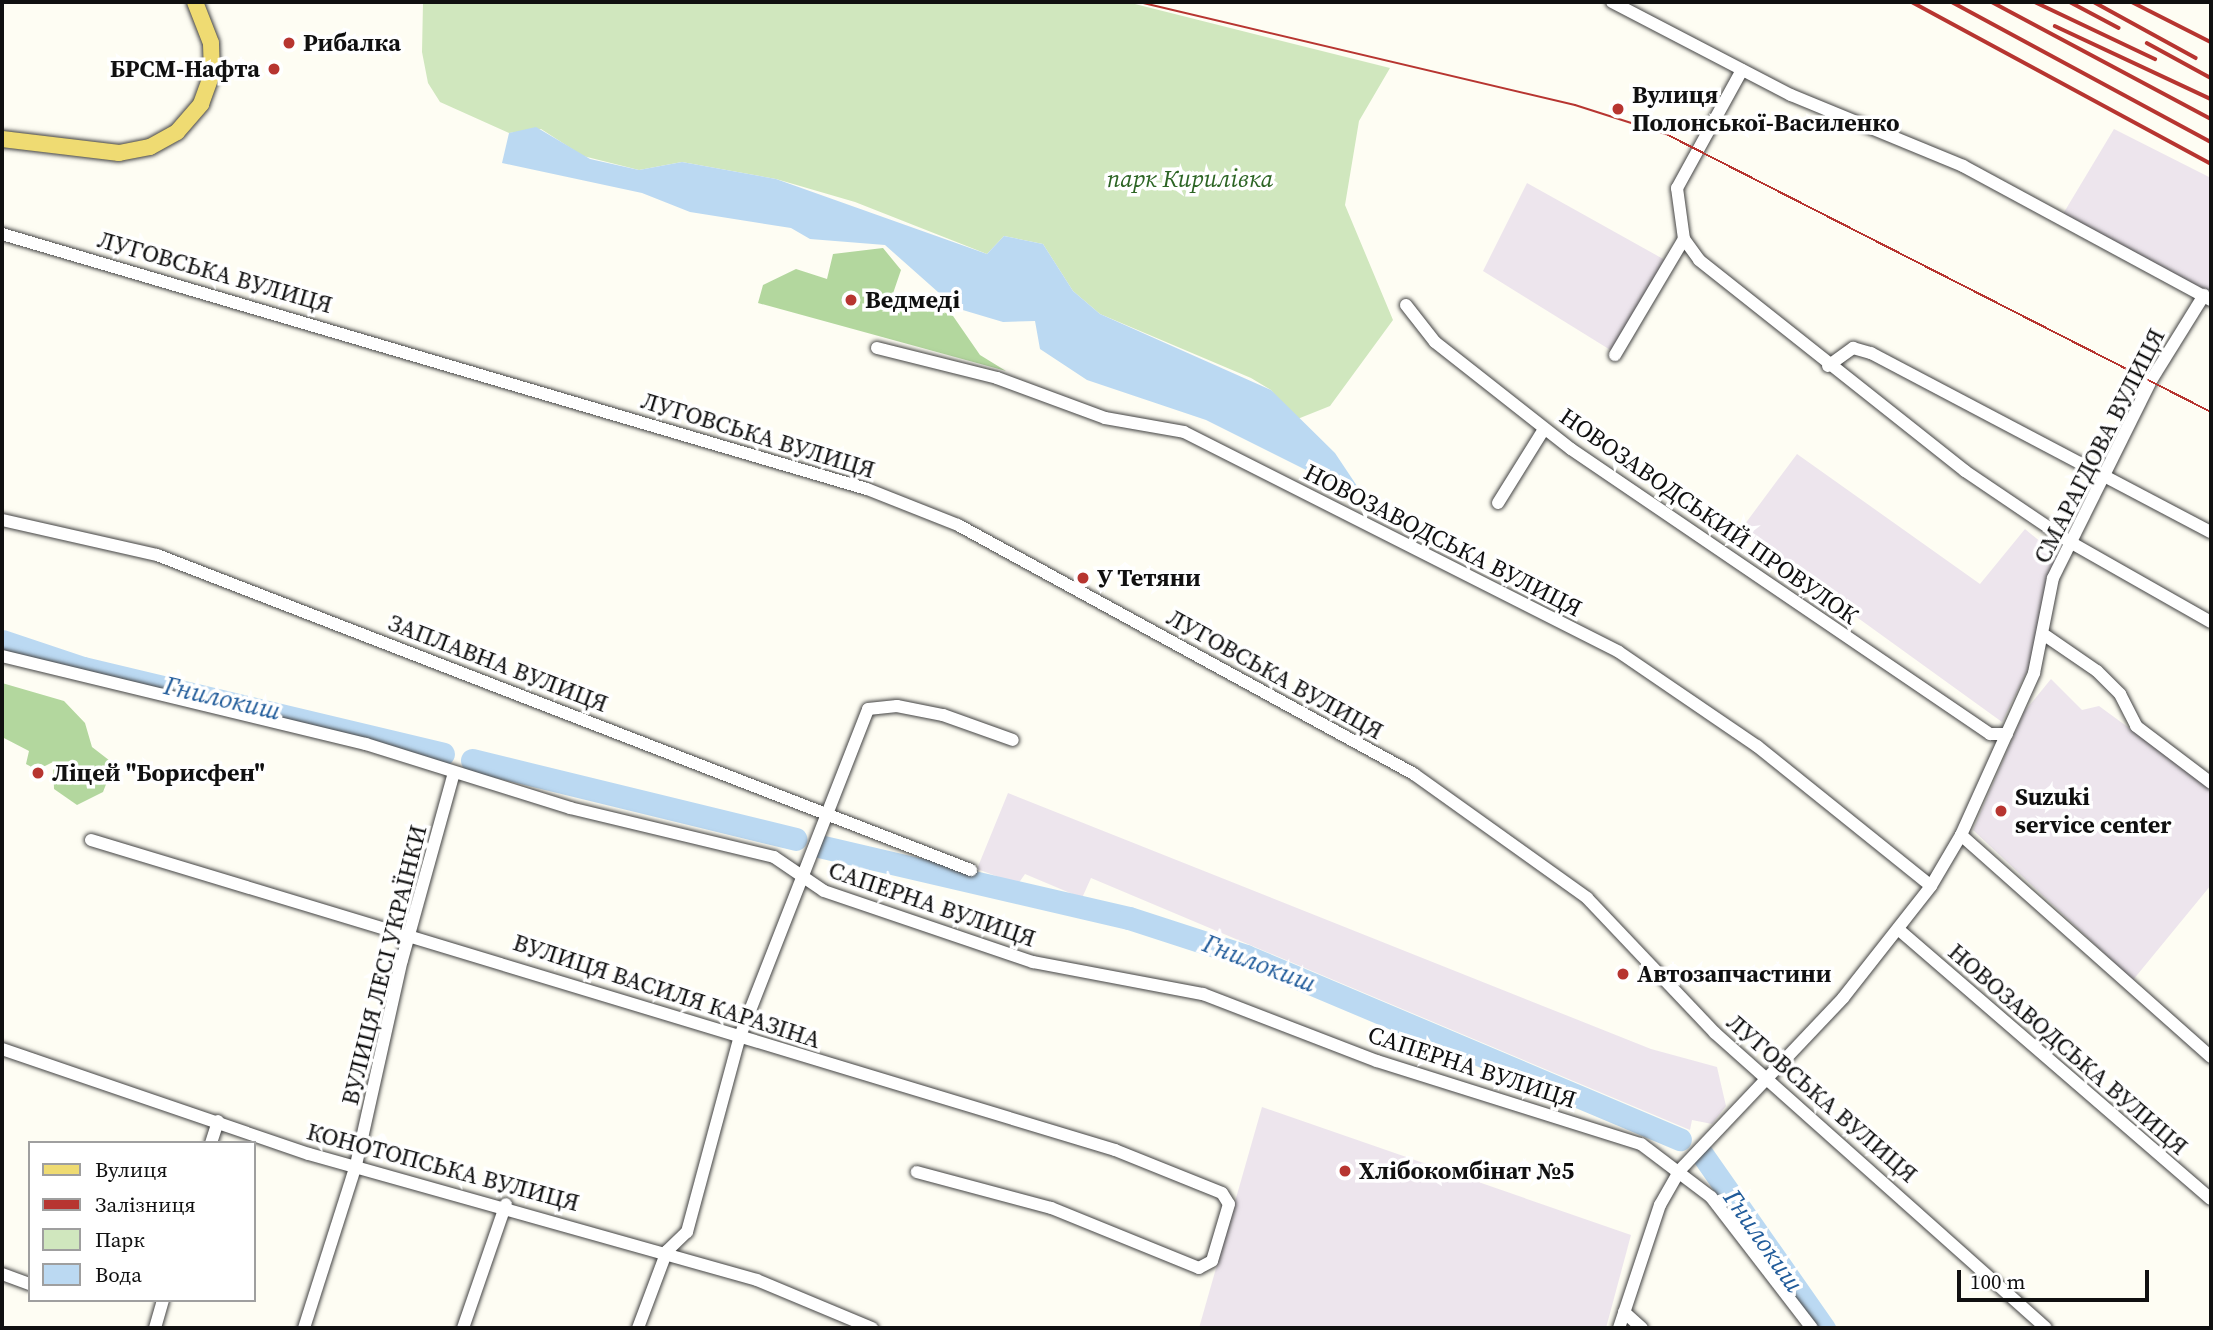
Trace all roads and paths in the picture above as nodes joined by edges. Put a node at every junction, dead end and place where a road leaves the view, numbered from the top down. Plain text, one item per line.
1 (195, 2) edge
2 (1612, 2) edge
3 (1741, 70) junction
4 (10, 141) edge
5 (2, 234) edge
6 (1684, 239) junction
7 (2207, 297) edge
8 (1406, 304) dead end
9 (877, 348) dead end
10 (1615, 355) dead end
11 (1828, 366) junction
12 (1544, 429) junction
13 (2106, 474) junction
14 (1498, 503) dead end
15 (2, 520) edge
16 (2211, 532) edge
17 (2070, 542) junction
18 (2211, 622) edge
19 (2046, 636) junction
20 (2, 656) edge
21 (2007, 734) junction
22 (1013, 740) dead end
23 (454, 773) junction
24 (2211, 783) edge
25 (824, 814) junction
26 (1961, 835) junction
27 (91, 840) dead end
28 (971, 870) dead end
29 (799, 874) junction
30 (1931, 886) junction
31 (1898, 929) junction
32 (411, 935) junction
33 (740, 1036) junction
34 (2, 1049) edge
35 (2211, 1057) edge
36 (1768, 1077) junction
37 (218, 1121) junction
38 (212, 1141) edge
39 (356, 1166) junction
40 (1680, 1170) junction
41 (917, 1171) dead end
42 (2211, 1199) edge
43 (506, 1204) junction
44 (667, 1251) junction
45 (2, 1274) edge
46 (28, 1283) edge
47 (162, 1302) edge
48 (1624, 1312) junction
49 (842, 1315) junction
50 (155, 1328) edge
51 (304, 1328) edge
52 (463, 1328) edge
53 (638, 1328) edge
54 (838, 1328) edge
55 (872, 1328) edge
56 (1619, 1328) edge
57 (1642, 1328) edge
58 (1812, 1328) edge
59 (2046, 1328) edge

1 - 4 main road
2 - 3 street
3 - 6 street
3 - 7 street
5 - 36 street, ЛУГОВСЬКА ВУЛИЦЯ
6 - 10 street
6 - 11 street
7 - 13 street, СМАРАГДОВА ВУЛИЦЯ
8 - 12 street, НОВОЗАВОДСЬКИЙ ПРОВУЛОК
9 - 30 street, НОВОЗАВОДСЬКА ВУЛИЦЯ
11 - 13 street
11 - 17 street
12 - 14 street
12 - 21 street, НОВОЗАВОДСЬКИЙ ПРОВУЛОК
13 - 16 street
13 - 17 street, СМАРАГДОВА ВУЛИЦЯ
15 - 25 street, ЗАПЛАВНА ВУЛИЦЯ
17 - 18 street
17 - 19 street, СМАРАГДОВА ВУЛИЦЯ
19 - 21 street, СМАРАГДОВА ВУЛИЦЯ
19 - 24 street
20 - 23 street, САПЕРНА ВУЛИЦЯ
21 - 26 street, СМАРАГДОВА ВУЛИЦЯ
22 - 25 street
23 - 29 street, САПЕРНА ВУЛИЦЯ
23 - 32 street, ВУЛИЦЯ ЛЕСІ УКРАЇНКИ
25 - 28 street, ЗАПЛАВНА ВУЛИЦЯ
25 - 29 street
26 - 30 street, СМАРАГДОВА ВУЛИЦЯ
26 - 35 street
27 - 32 street, ВУЛИЦЯ ВАСИЛЯ КАРАЗІНА
29 - 33 street
29 - 40 street, САПЕРНА ВУЛИЦЯ
30 - 31 street, СМАРАГДОВА ВУЛИЦЯ
31 - 36 street, СМАРАГДОВА ВУЛИЦЯ
31 - 42 street, НОВОЗАВОДСЬКА ВУЛИЦЯ
32 - 33 street, ВУЛИЦЯ ВАСИЛЯ КАРАЗІНА
32 - 39 street, ВУЛИЦЯ ЛЕСІ УКРАЇНКИ
33 - 41 street, ВУЛИЦЯ ВАСИЛЯ КАРАЗІНА
33 - 44 street
34 - 37 street, КОНОТОПСЬКА ВУЛИЦЯ
36 - 40 street, СМАРАГДОВА ВУЛИЦЯ
36 - 59 street, ЛУГОВСЬКА ВУЛИЦЯ
37 - 38 street
37 - 39 street, КОНОТОПСЬКА ВУЛИЦЯ
39 - 43 street, КОНОТОПСЬКА ВУЛИЦЯ
39 - 51 street, ВУЛИЦЯ ЛЕСІ УКРАЇНКИ
40 - 48 street, СМАРАГДОВА ВУЛИЦЯ
40 - 58 street, САПЕРНА ВУЛИЦЯ
43 - 44 street, КОНОТОПСЬКА ВУЛИЦЯ
43 - 52 street
44 - 49 street, КОНОТОПСЬКА ВУЛИЦЯ
44 - 53 street
45 - 46 street
47 - 50 street
48 - 56 street, СМАРАГДОВА ВУЛИЦЯ
48 - 57 street
49 - 54 street
49 - 55 street, КОНОТОПСЬКА ВУЛИЦЯ

